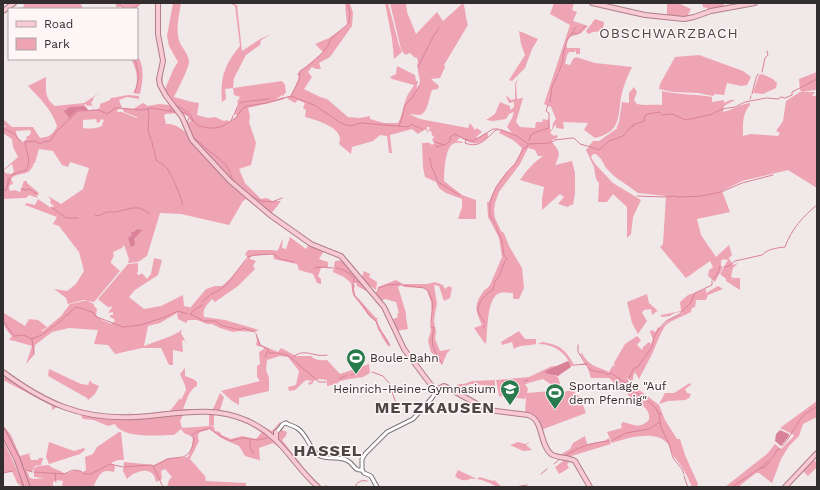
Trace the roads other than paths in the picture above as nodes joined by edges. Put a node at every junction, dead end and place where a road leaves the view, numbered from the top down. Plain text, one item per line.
1 (14, 3) edge
2 (158, 3) edge
3 (592, 3) edge
4 (755, 3) edge
5 (3, 11) edge
6 (3, 372) edge
7 (437, 390) junction
8 (288, 419) dead end
9 (286, 424) junction
10 (3, 432) edge
11 (276, 432) joint
12 (3, 437) edge
13 (274, 438) junction
14 (817, 453) edge
15 (362, 470) junction
16 (26, 487) edge
17 (318, 487) edge
18 (377, 487) edge
19 (590, 487) edge
20 (785, 487) edge

1 - 5 main road
2 - 7 main road
3 - 4 main road
6 - 13 main road
7 - 15 street
7 - 19 main road
8 - 9 street
9 - 11 street
9 - 15 street
10 - 16 highway
11 - 13 main road
12 - 16 highway
13 - 17 main road
14 - 20 main road
15 - 18 street

